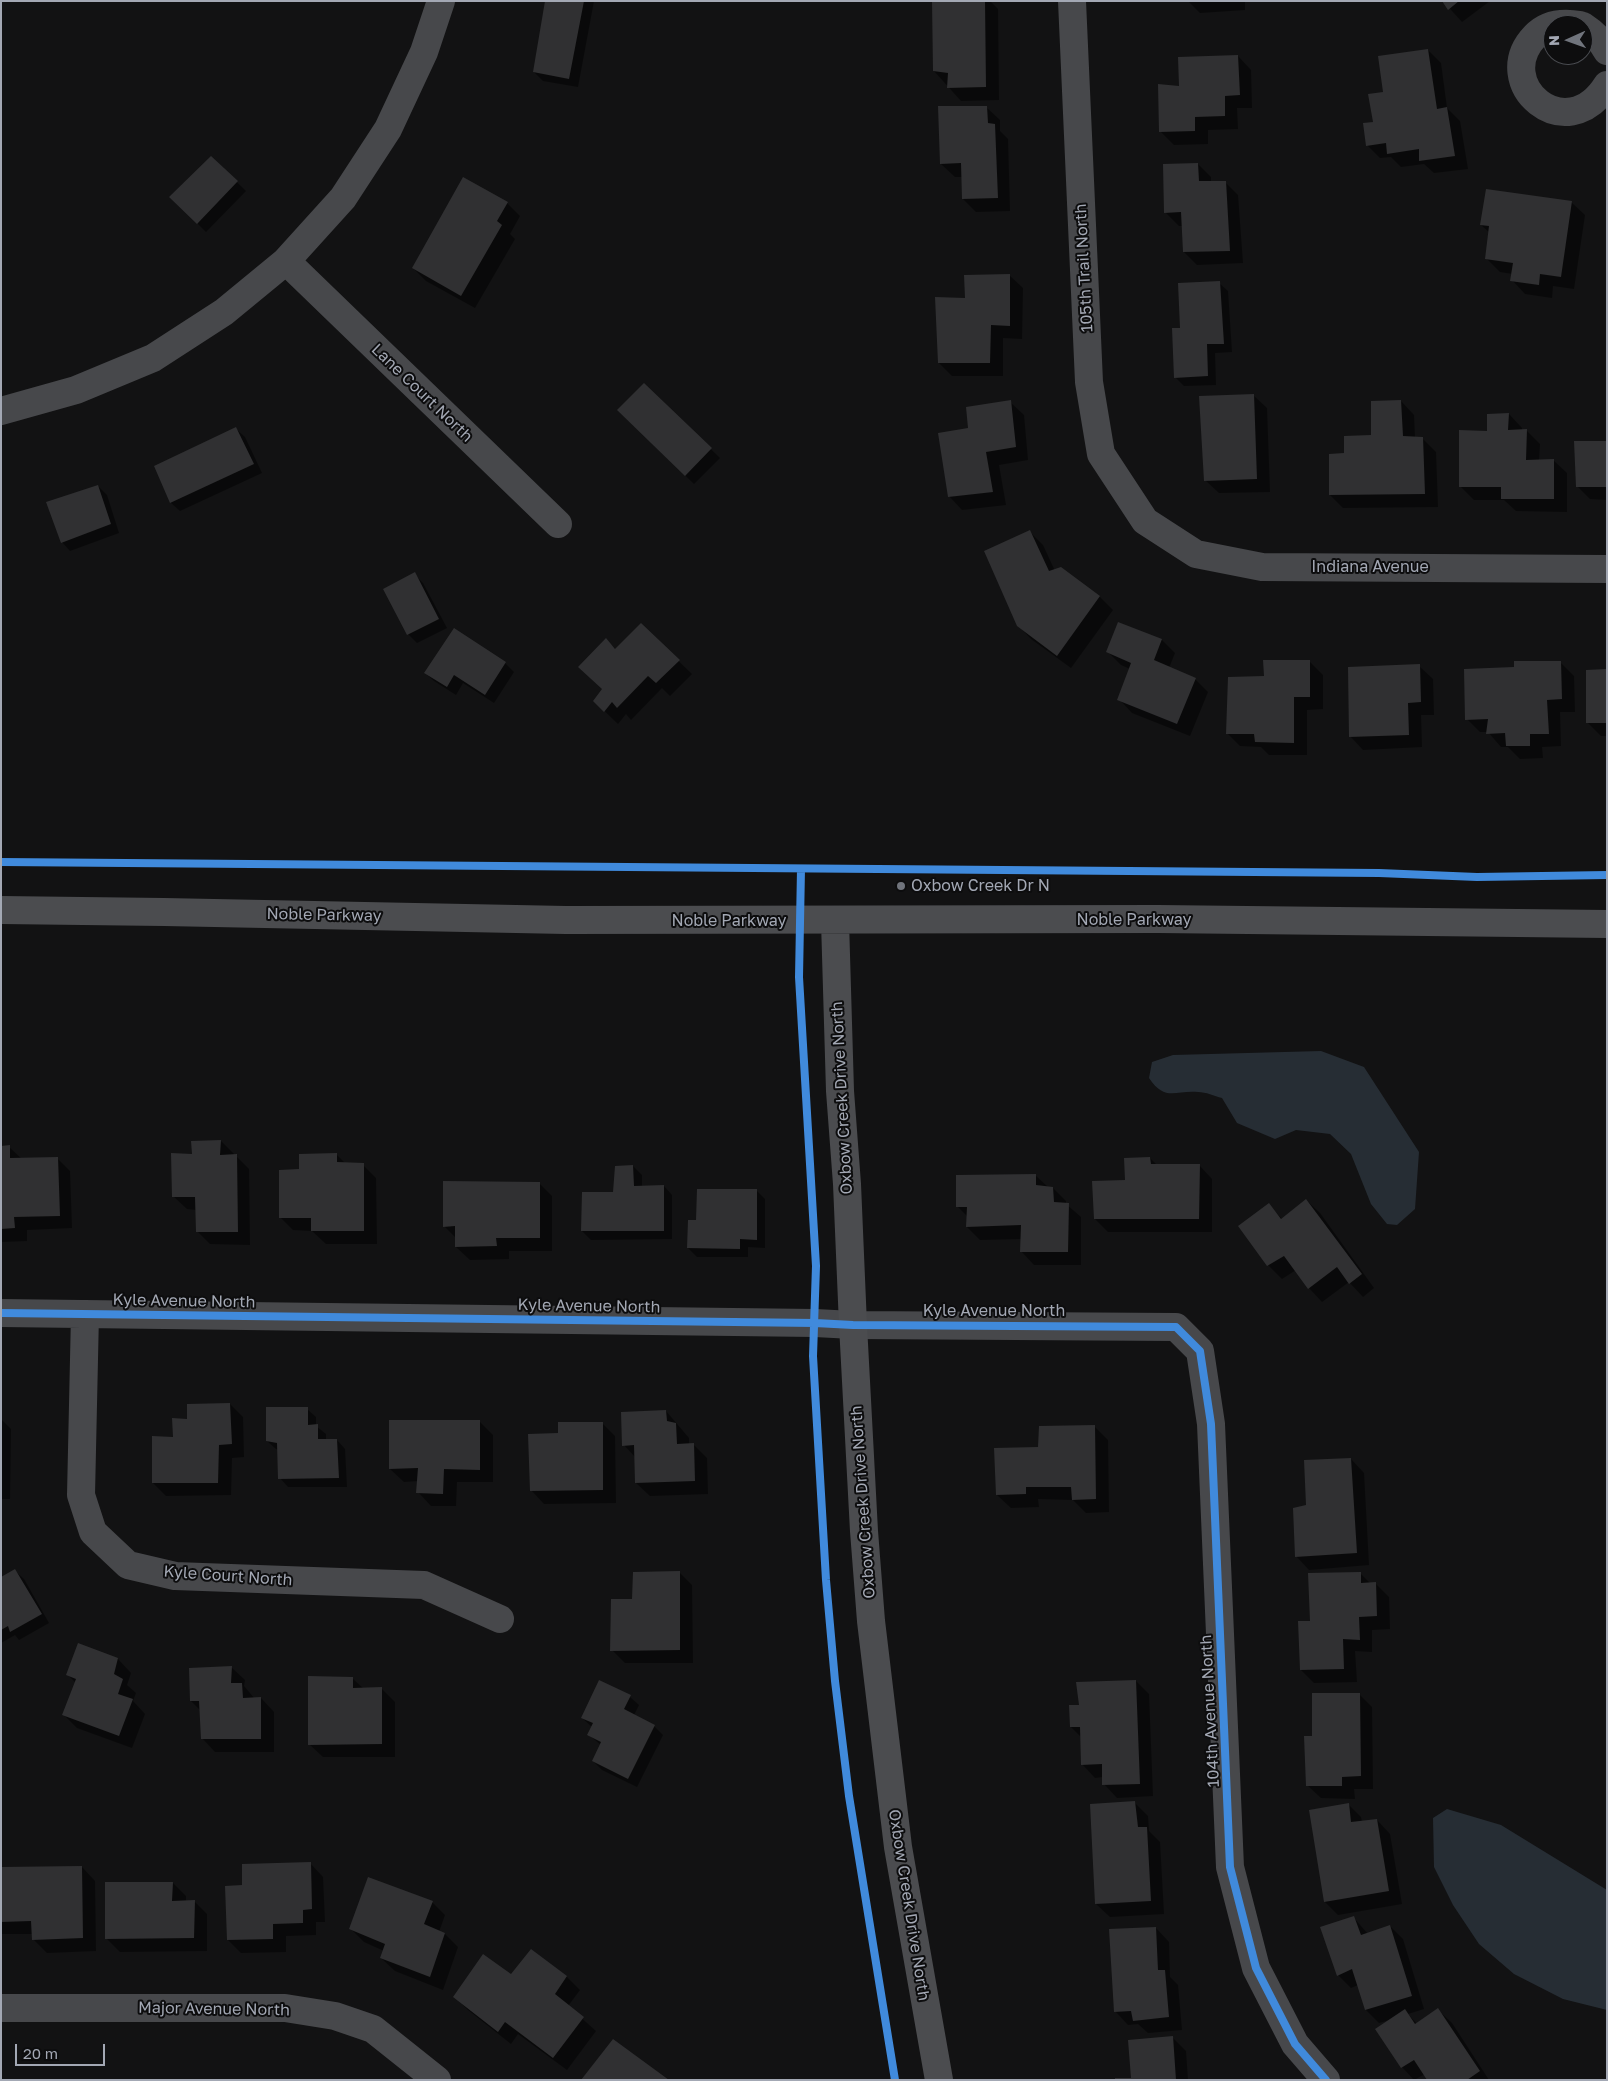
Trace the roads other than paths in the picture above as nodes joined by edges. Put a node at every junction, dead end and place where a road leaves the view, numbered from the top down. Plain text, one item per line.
1 (441, 1) edge
2 (1072, 1) edge
3 (1543, 31) edge
4 (1593, 34) edge
5 (1607, 52) edge
6 (1607, 85) edge
7 (286, 261) junction
8 (1, 411) edge
9 (1145, 521) joint
10 (558, 524) dead end
11 (1607, 569) edge
12 (1, 910) edge
13 (835, 921) junction
14 (1607, 924) edge
15 (1, 1313) edge
16 (85, 1314) junction
17 (852, 1325) junction
18 (1176, 1327) joint
19 (500, 1618) dead end
20 (1, 2008) edge
21 (437, 2080) edge
22 (939, 2080) edge
23 (1326, 2080) edge

1 - 7 street
2 - 9 street, 105th Trail North
3 - 6 street
4 - 5 street
7 - 8 street
7 - 10 street, Lane Court North
9 - 11 street, Indiana Avenue
12 - 13 main road, Noble Parkway
13 - 14 main road, Noble Parkway
13 - 17 main road, Oxbow Creek Drive North
15 - 16 street, Kyle Avenue North
16 - 17 street, Kyle Avenue North
16 - 19 street, Kyle Court North
17 - 18 street, Kyle Avenue North
17 - 22 main road, Oxbow Creek Drive North
18 - 23 street, 104th Avenue North
20 - 21 street, Major Avenue North

